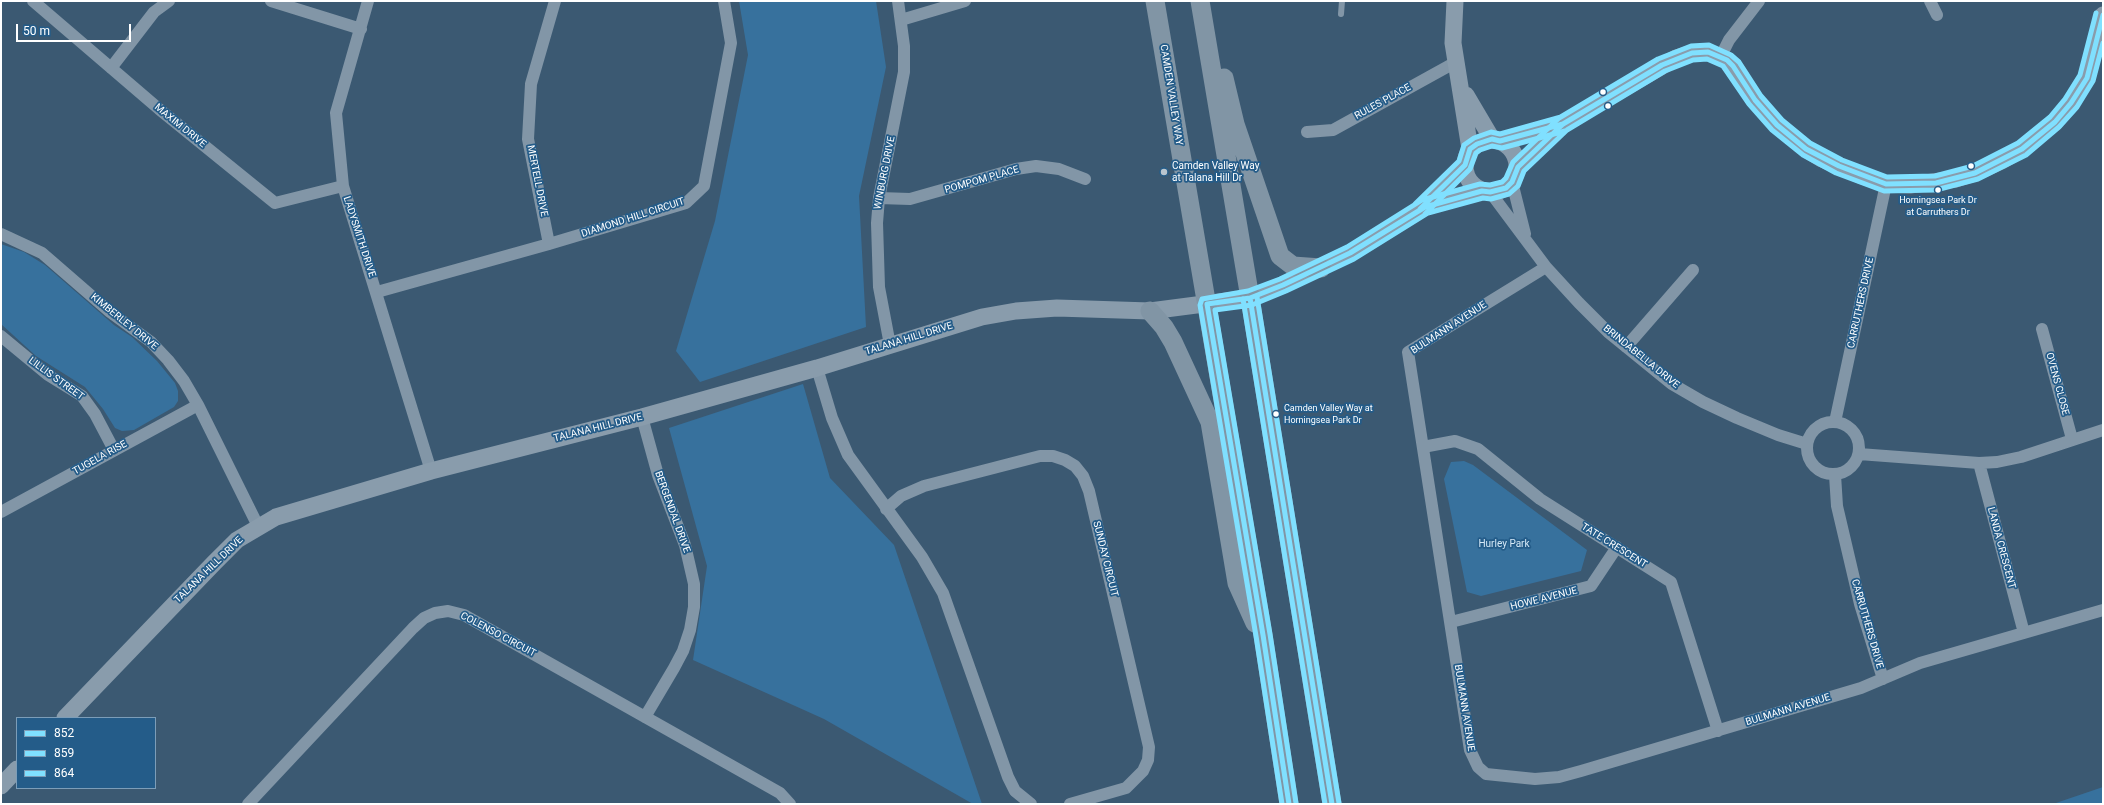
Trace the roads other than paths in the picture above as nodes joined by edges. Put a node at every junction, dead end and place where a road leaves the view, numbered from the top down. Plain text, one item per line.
1 (33, 1) edge
2 (169, 1) edge
3 (271, 1) edge
4 (368, 1) edge
5 (555, 1) edge
6 (724, 1) edge
7 (898, 1) edge
8 (965, 1) edge
9 (1155, 1) edge
10 (1200, 1) edge
11 (1206, 1) edge
12 (1342, 1) edge
13 (1455, 1) edge
14 (1759, 1) edge
15 (1930, 1) edge
16 (1341, 14) dead end
17 (1937, 15) dead end
18 (2103, 16) edge
19 (901, 20) junction
20 (361, 29) junction
21 (1721, 56) junction
22 (1456, 62) junction
23 (111, 68) junction
24 (1462, 88) junction
25 (1563, 124) junction
26 (1308, 132) dead end
27 (1496, 140) junction
28 (1468, 157) junction
29 (1515, 175) junction
30 (1085, 179) dead end
31 (1886, 184) junction
32 (343, 186) junction
33 (1486, 192) junction
34 (879, 198) junction
35 (1425, 207) junction
36 (1, 234) edge
37 (1526, 239) junction
38 (549, 244) junction
39 (1546, 267) junction
40 (1321, 268) junction
41 (1693, 270) dead end
42 (377, 292) junction
43 (1250, 298) junction
44 (1207, 304) junction
45 (1150, 311) junction
46 (2042, 328) dead end
47 (1, 336) edge
48 (890, 345) junction
49 (1626, 347) junction
50 (817, 368) junction
51 (198, 405) junction
52 (642, 417) junction
53 (1835, 422) junction
54 (2103, 430) edge
55 (2072, 439) junction
56 (1807, 444) junction
57 (1423, 447) junction
58 (114, 450) junction
59 (1859, 454) junction
60 (1979, 462) junction
61 (431, 471) junction
62 (1835, 475) junction
63 (886, 509) junction
64 (1, 512) edge
65 (258, 526) junction
66 (1617, 547) junction
67 (2103, 610) edge
68 (1451, 622) junction
69 (2024, 633) junction
70 (1263, 636) junction
71 (1883, 679) junction
72 (66, 717) edge
73 (645, 717) junction
74 (1718, 731) junction
75 (16, 770) edge
76 (1, 786) edge
77 (248, 804) edge
78 (790, 804) edge
79 (1031, 804) edge
80 (1070, 804) edge
81 (1289, 804) edge
82 (1332, 804) edge

1 - 23 street, MAXIM DRIVE
2 - 23 street
3 - 20 street
4 - 20 street, LADYSMITH DRIVE
5 - 38 street, MERTELL DRIVE
6 - 38 street, DIAMOND HILL CIRCUIT
7 - 19 street, WINBURG DRIVE
8 - 19 street
9 - 44 main road, CAMDEN VALLEY WAY
10 - 43 main road
11 - 40 main road
12 - 16 lane
13 - 22 street
14 - 21 street
15 - 17 street
18 - 31 street
19 - 34 street, WINBURG DRIVE
20 - 32 street, LADYSMITH DRIVE
21 - 25 street
21 - 31 street
22 - 24 street
22 - 26 street, RULES PLACE
23 - 32 street, MAXIM DRIVE
24 - 27 street
24 - 28 street
25 - 27 street
25 - 29 street
27 - 28 street
27 - 29 street
28 - 33 street
28 - 35 street
29 - 33 street
29 - 37 street, BRINDABELLA DRIVE
30 - 34 street, POMPOM PLACE
31 - 53 street, CARRUTHERS DRIVE
32 - 42 street, LADYSMITH DRIVE
33 - 35 street
33 - 37 street, BRINDABELLA DRIVE
34 - 48 street, WINBURG DRIVE
35 - 40 street, TALANA HILL DRIVE
36 - 51 street, KIMBERLEY DRIVE
37 - 39 street, BRINDABELLA DRIVE
38 - 42 street, DIAMOND HILL CIRCUIT
39 - 49 street, BRINDABELLA DRIVE
39 - 57 street, BULMANN AVENUE
40 - 43 street, TALANA HILL DRIVE
41 - 49 street
42 - 61 street, LADYSMITH DRIVE
43 - 44 street, TALANA HILL DRIVE
43 - 82 main road
44 - 45 street, TALANA HILL DRIVE
44 - 70 main road, CAMDEN VALLEY WAY
45 - 48 street, TALANA HILL DRIVE
45 - 70 main road
46 - 55 street, OVENS CLOSE
47 - 58 street, LILLIS STREET
48 - 50 street, TALANA HILL DRIVE
49 - 56 street, BRINDABELLA DRIVE
50 - 52 street, TALANA HILL DRIVE
50 - 63 street
51 - 58 street, TUGELA RISE
51 - 65 street, KIMBERLEY DRIVE
52 - 61 street, TALANA HILL DRIVE
52 - 73 street, BERGENDAL DRIVE
53 - 56 street
53 - 59 street
54 - 55 street
55 - 60 street
56 - 62 street
57 - 66 street, TATE CRESCENT
57 - 68 street, BULMANN AVENUE
58 - 64 street, TUGELA RISE
59 - 60 street
59 - 62 street
60 - 69 street, LANDA CRESCENT
61 - 65 street, TALANA HILL DRIVE
62 - 71 street, CARRUTHERS DRIVE
63 - 79 street
63 - 80 street, SUNDAY CIRCUIT
65 - 72 street, TALANA HILL DRIVE
66 - 68 street, HOWE AVENUE
66 - 74 street, TATE CRESCENT
67 - 69 street, BULMANN AVENUE
68 - 74 street, BULMANN AVENUE
69 - 71 street, BULMANN AVENUE
70 - 81 main road, CAMDEN VALLEY WAY
71 - 74 street, BULMANN AVENUE
73 - 77 street, COLENSO CIRCUIT
73 - 78 street, COLENSO CIRCUIT
75 - 76 street

